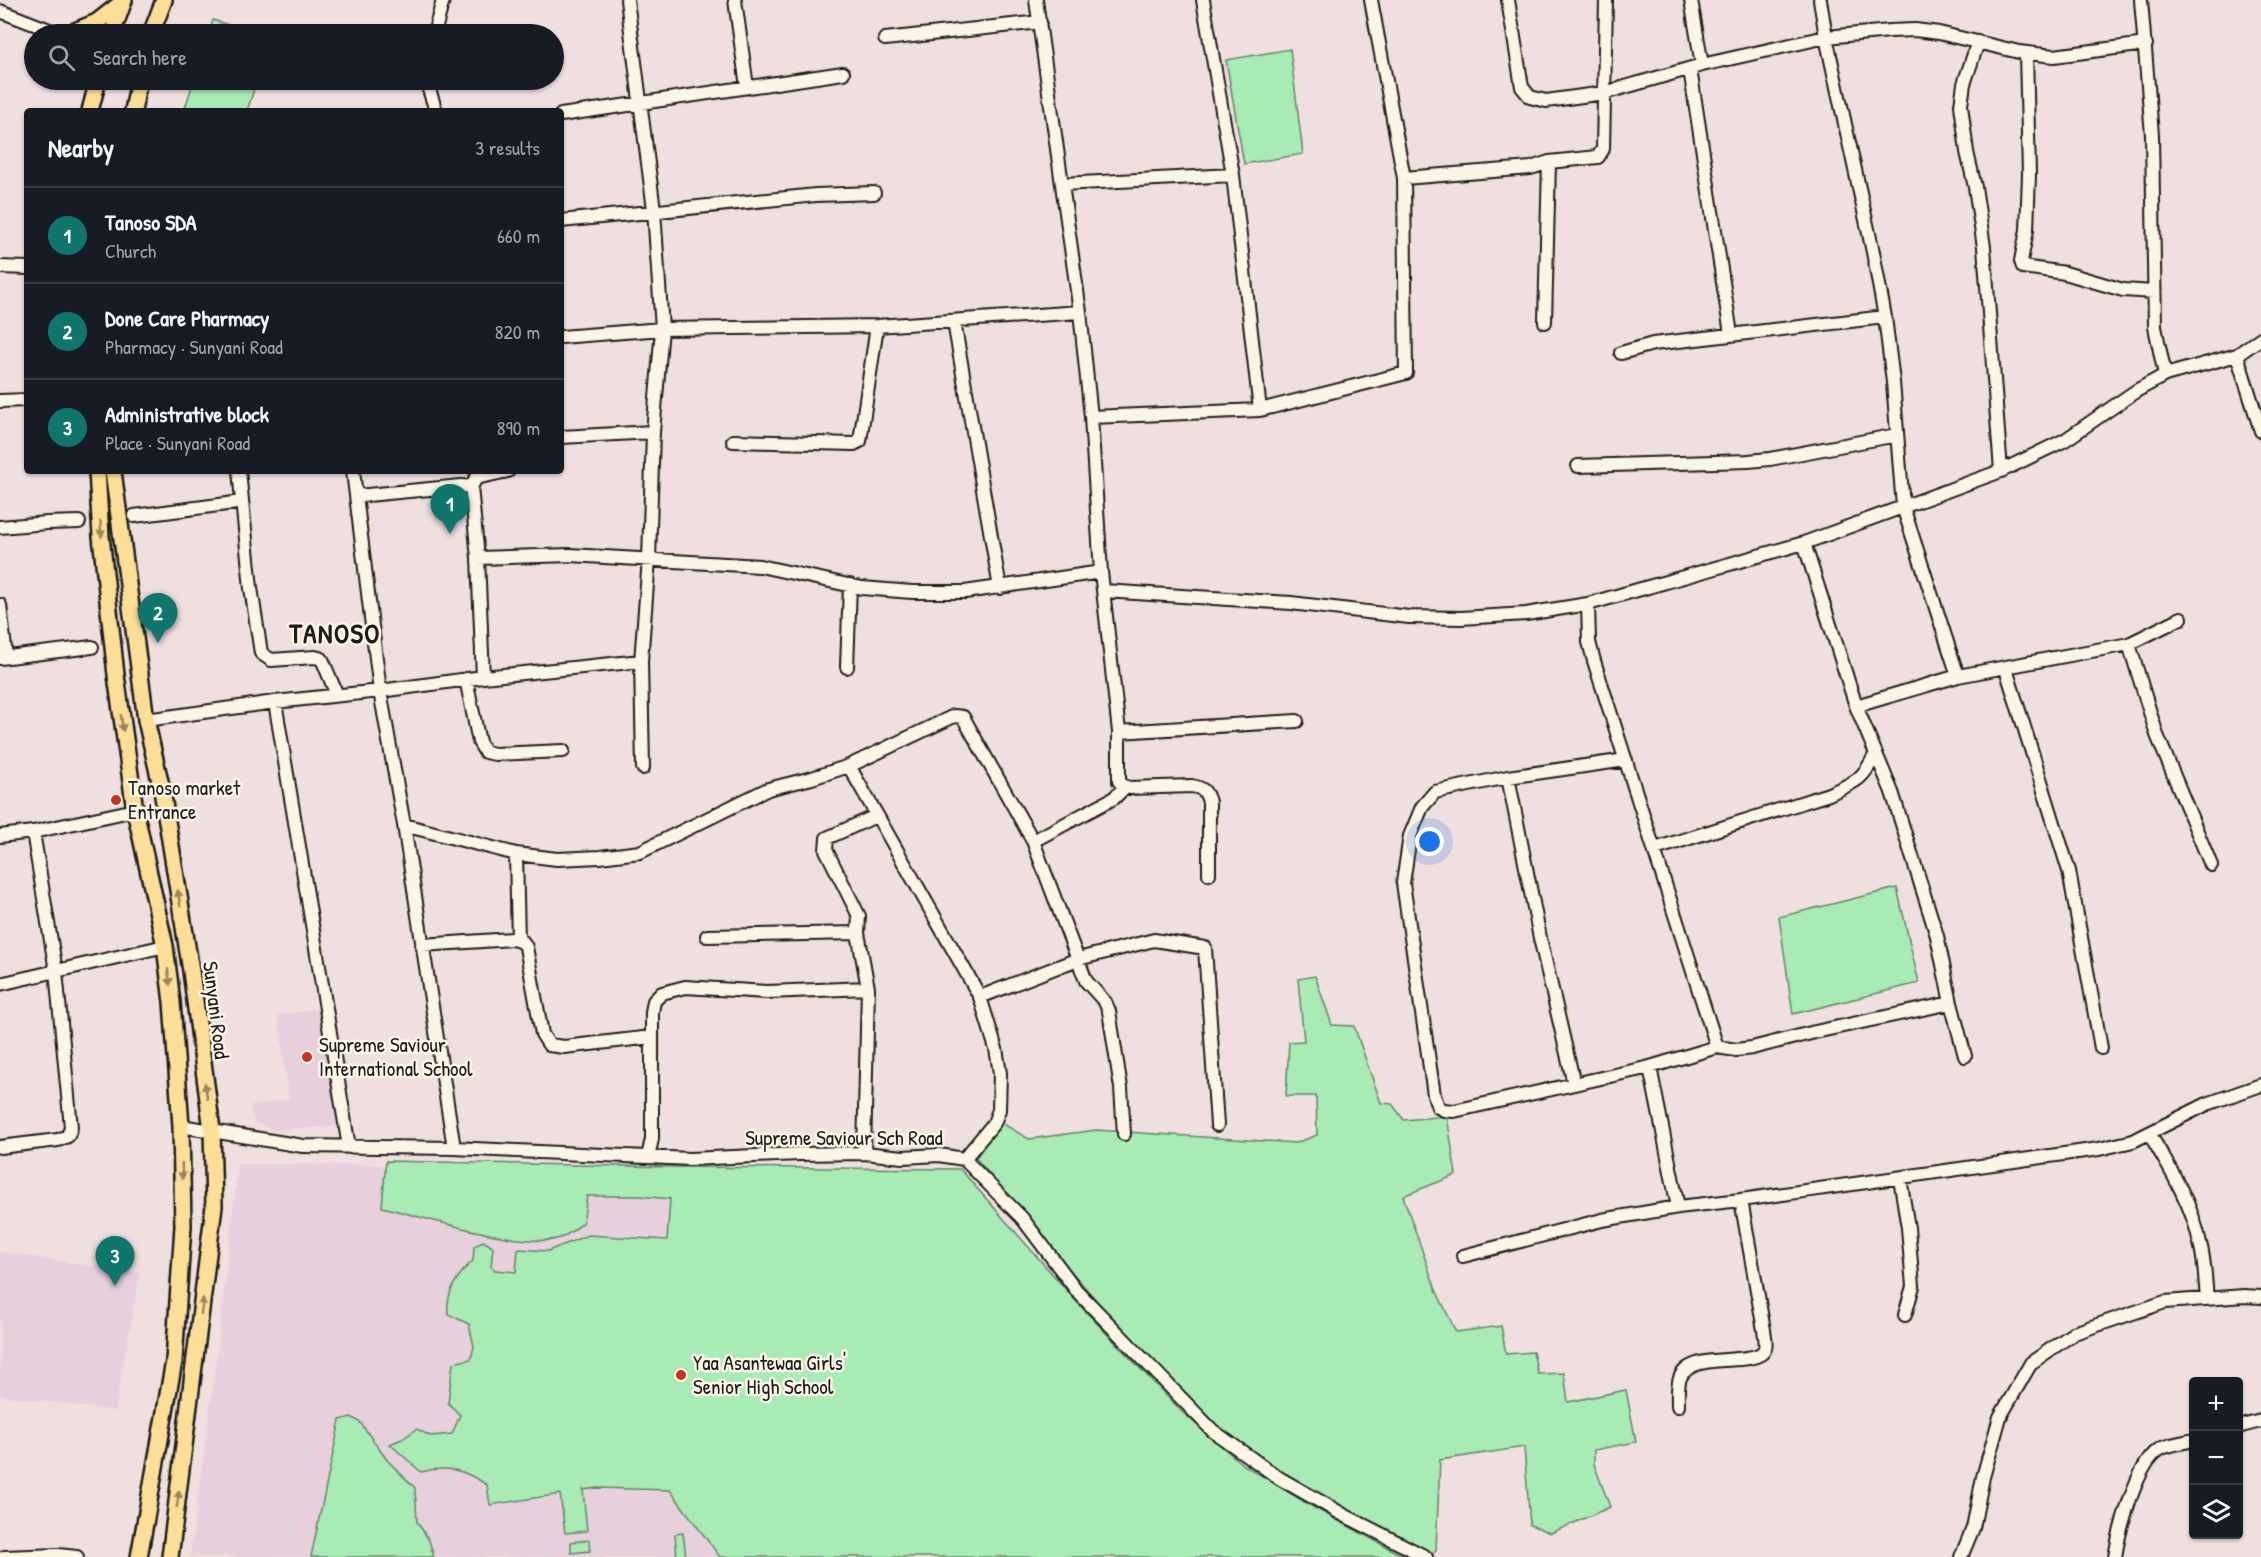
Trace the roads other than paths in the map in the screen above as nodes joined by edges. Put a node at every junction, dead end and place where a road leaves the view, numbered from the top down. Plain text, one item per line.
1 (124, 0) edge
2 (164, 0) edge
3 (443, 0) edge
4 (627, 0) edge
5 (735, 0) edge
6 (1036, 0) edge
7 (1203, 0) edge
8 (1371, 0) edge
9 (1508, 0) edge
10 (1606, 0) edge
11 (1691, 0) edge
12 (1820, 0) edge
13 (2141, 0) edge
14 (0, 11) edge
15 (1040, 22) junction
16 (34, 24) edge
17 (92, 24) edge
18 (116, 24) edge
19 (155, 24) edge
20 (437, 24) edge
21 (1826, 37) junction
22 (885, 39) dead end
23 (1978, 42) junction
24 (2146, 44) junction
25 (2026, 53) junction
26 (1696, 67) junction
27 (843, 73) dead end
28 (747, 87) junction
29 (137, 90) edge
30 (429, 90) edge
31 (1604, 93) junction
32 (639, 104) junction
33 (134, 108) edge
34 (435, 108) edge
35 (564, 115) edge
36 (1549, 162) junction
37 (1233, 175) junction
38 (1404, 178) junction
39 (1062, 184) junction
40 (874, 193) dead end
41 (654, 210) junction
42 (564, 221) edge
43 (0, 267) edge
44 (24, 268) edge
45 (2154, 292) junction
46 (1080, 312) junction
47 (1885, 317) junction
48 (954, 322) junction
49 (1545, 322) dead end
50 (877, 326) junction
51 (662, 329) junction
52 (1731, 334) junction
53 (564, 337) edge
54 (2261, 338) edge
55 (1621, 353) dead end
56 (2237, 355) junction
57 (2165, 375) junction
58 (24, 399) edge
59 (0, 401) edge
60 (1260, 410) junction
61 (1092, 417) junction
62 (2261, 431) edge
63 (653, 432) junction
64 (1897, 435) junction
65 (564, 437) edge
66 (732, 441) dead end
67 (1578, 466) dead end
68 (2001, 471) junction
69 (97, 474) edge
70 (113, 474) edge
71 (239, 474) edge
72 (353, 474) edge
73 (494, 474) edge
74 (471, 487) junction
75 (357, 496) junction
76 (242, 502) junction
77 (1903, 507) junction
78 (134, 516) dead end
79 (79, 522) dead end
80 (0, 527) edge
81 (1804, 543) junction
82 (478, 558) junction
83 (649, 559) junction
84 (1101, 572) junction
85 (850, 585) junction
86 (1000, 588) junction
87 (1104, 591) junction
88 (1588, 604) junction
89 (0, 605) edge
90 (2181, 618) dead end
91 (2129, 644) junction
92 (92, 647) dead end
93 (3, 657) edge
94 (641, 662) junction
95 (847, 667) dead end
96 (2006, 669) junction
97 (1958, 676) junction
98 (483, 677) junction
99 (466, 679) junction
100 (380, 691) junction
101 (337, 695) junction
102 (275, 702) junction
103 (1856, 706) junction
104 (146, 720) junction
105 (1297, 721) dead end
106 (1119, 732) junction
107 (563, 751) dead end
108 (1875, 755) junction
109 (1626, 760) junction
110 (849, 766) junction
111 (643, 768) dead end
112 (1508, 777) junction
113 (1120, 792) junction
114 (135, 810) junction
115 (876, 816) junction
116 (404, 825) junction
117 (33, 832) junction
118 (0, 836) edge
119 (1033, 841) junction
120 (1655, 849) junction
121 (516, 854) junction
122 (2211, 865) dead end
123 (1209, 874) dead end
124 (858, 933) junction
125 (707, 936) dead end
126 (518, 940) junction
127 (422, 945) junction
128 (165, 946) junction
129 (1078, 959) junction
130 (56, 970) junction
131 (0, 984) edge
132 (868, 988) junction
133 (980, 997) junction
134 (1951, 1003) junction
135 (652, 1037) junction
136 (1717, 1047) junction
137 (2101, 1048) dead end
138 (1965, 1056) dead end
139 (1650, 1067) junction
140 (1574, 1084) junction
141 (2261, 1085) edge
142 (1217, 1125) dead end
143 (181, 1126) junction
144 (212, 1130) junction
145 (2149, 1132) junction
146 (1124, 1134) dead end
147 (0, 1147) edge
148 (349, 1147) junction
149 (454, 1148) junction
150 (864, 1153) junction
151 (648, 1156) junction
152 (964, 1159) junction
153 (1900, 1178) junction
154 (1741, 1200) junction
155 (1678, 1207) junction
156 (1463, 1256) dead end
157 (2261, 1297) edge
158 (2208, 1298) junction
159 (1905, 1315) dead end
160 (1678, 1406) dead end
161 (2261, 1421) edge
162 (2243, 1426) edge
163 (2189, 1441) edge
164 (4, 1557) edge
165 (77, 1557) edge
166 (139, 1557) edge
167 (170, 1557) edge
168 (1426, 1557) edge
169 (1961, 1557) edge
170 (2115, 1557) edge

1 - 17 main road
1 - 18 main road
2 - 19 main road
3 - 20 street
4 - 32 street
5 - 28 street
6 - 15 street
7 - 37 street
8 - 38 street
9 - 31 street
10 - 31 street
11 - 26 street
12 - 21 street
13 - 24 street
14 - 16 street
15 - 22 street
15 - 39 street
21 - 23 street
21 - 26 street
21 - 47 street
23 - 25 street
23 - 68 street
24 - 25 street
24 - 45 street
25 - 45 street
26 - 31 street
26 - 52 street
27 - 28 street
28 - 32 street
29 - 33 main road
30 - 34 street
31 - 36 street
32 - 35 street
32 - 41 street
36 - 38 street
36 - 49 street
37 - 39 street
37 - 60 street
38 - 60 street
39 - 46 street
40 - 41 street
41 - 42 street
41 - 51 street
43 - 44 street
45 - 57 street
46 - 48 street
46 - 61 street
47 - 52 street
47 - 64 street
48 - 50 street
48 - 86 street
50 - 51 street
50 - 66 street
51 - 53 street
51 - 63 street
52 - 55 street
54 - 56 street
56 - 57 street
56 - 62 street
57 - 68 street
58 - 59 street
60 - 61 street
61 - 84 street
63 - 65 street
63 - 83 street
64 - 67 street
64 - 77 street
68 - 77 street
69 -> 114 main road, Sunyani Road
70 - 104 main road, Sunyani Road
71 - 76 street
72 - 75 street
73 - 74 street
74 - 75 street
74 - 82 street
75 - 100 street
76 - 78 street
76 - 101 street
77 - 81 street
77 - 97 street
79 - 80 street
81 - 88 street
81 - 103 street
82 - 83 street
82 - 98 street
83 - 85 street
83 - 94 street
84 - 86 street
84 - 87 street
85 - 86 street
85 - 95 street
87 - 88 street
87 - 106 street
88 - 109 street
89 - 93 street
90 - 91 street
91 - 96 street
91 - 122 street
92 - 93 street
94 - 98 street
94 - 111 street
96 - 97 street
96 - 137 street
97 - 103 street
98 - 99 street
99 - 100 street
99 - 107 street
100 - 101 street
100 - 116 street
101 - 102 street
102 - 104 street
102 - 148 street
103 - 108 street
144 -> 104 main road, Sunyani Road
105 - 106 street
106 - 113 street
108 - 120 street
108 - 134 street
109 - 112 street
109 - 120 street
110 - 115 street
110 - 119 street
110 - 121 street
112 - 140 street
112 - 140 street
113 - 119 street
113 - 123 street
114 - 117 street
114 - 128 main road, Sunyani Road
115 - 124 street
115 - 133 street
116 - 121 street
116 - 127 street
117 - 118 street
117 - 130 street
119 - 129 street
120 - 136 street
121 - 126 street
124 - 125 street
124 - 132 street
126 - 127 street
126 - 135 street
127 - 149 street
128 - 130 street
128 -> 143 main road, Sunyani Road
129 - 133 street
129 - 142 street
129 - 146 street
130 - 131 street
130 - 147 street
132 - 135 street
132 - 150 street
133 - 152 street
134 - 136 street
134 - 138 street
135 - 151 street
136 - 139 street
139 - 140 street
139 - 155 street
141 - 145 street
143 - 144 street, Supreme Saviour Sch Road
143 -> 166 main road, Sunyani Road
144 - 148 street, Supreme Saviour Sch Road
167 -> 144 main road, Sunyani Road
145 - 153 street
145 - 158 street
148 - 149 street, Supreme Saviour Sch Road
149 - 151 street, Supreme Saviour Sch Road
150 - 151 street, Supreme Saviour Sch Road
150 - 152 street, Supreme Saviour Sch Road
152 - 168 street, Supreme Saviour Sch Road
153 - 154 street
153 - 159 street
154 - 155 street
154 - 160 street
155 - 156 street
157 - 158 street
158 - 169 street
161 - 162 street
163 - 170 street
164 - 165 street

